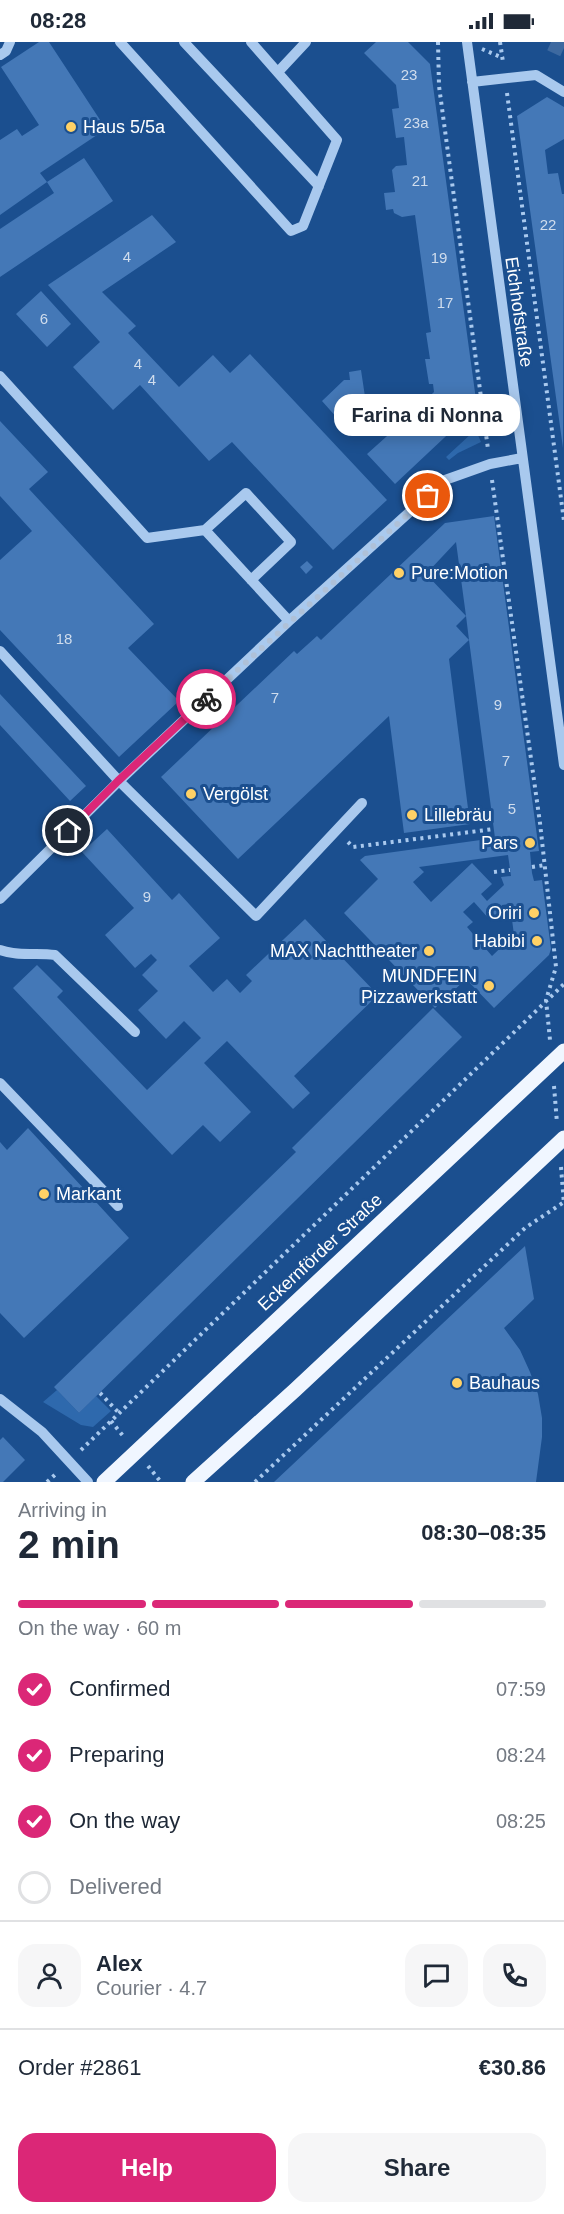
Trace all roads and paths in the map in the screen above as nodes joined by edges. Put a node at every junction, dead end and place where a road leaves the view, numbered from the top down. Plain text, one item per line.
1 (10, 42) edge
2 (120, 42) edge
3 (184, 42) edge
4 (251, 42) edge
5 (306, 42) edge
6 (438, 42) edge
7 (500, 42) edge
8 (467, 43) edge
9 (0, 55) edge
10 (502, 57) junction
11 (278, 72) junction
12 (536, 75) junction
13 (505, 78) junction
14 (472, 82) junction
15 (564, 92) edge
16 (319, 186) junction
17 (0, 376) edge
18 (522, 458) junction
19 (490, 464) junction
20 (564, 521) edge
21 (205, 530) junction
22 (251, 580) junction
23 (289, 621) junction
24 (0, 651) edge
25 (564, 765) edge
26 (118, 781) junction
27 (362, 803) dead end
28 (337, 829) junction
29 (494, 829) dead end
30 (545, 865) junction
31 (532, 867) dead end
32 (510, 870) dead end
33 (494, 872) dead end
34 (0, 899) edge
35 (0, 950) edge
36 (564, 984) edge
37 (546, 1000) junction
38 (135, 1032) dead end
39 (564, 1051) edge
40 (552, 1062) junction
41 (0, 1083) edge
42 (561, 1141) edge
43 (564, 1203) edge
44 (118, 1206) dead end
45 (100, 1393) dead end
46 (0, 1399) edge
47 (119, 1413) junction
48 (69, 1461) junction
49 (47, 1482) edge
50 (88, 1482) edge
51 (104, 1482) edge
52 (193, 1482) edge
53 (255, 1482) edge

1 - 9 street
2 - 16 street
3 - 16 street
4 - 11 street
5 - 11 street
6 - 19 path
7 - 10 path
8 - 10 path
8 - 14 street, Eichhofstraße
10 - 12 path
10 - 13 path
11 - 16 street
12 - 13 street
12 - 15 street
13 - 14 street
13 - 20 path
14 - 18 street, Eichhofstraße
17 - 21 street
18 - 19 street
18 - 25 street, Eichhofstraße
19 - 23 street
19 - 30 path
21 - 22 street
21 - 22 street
22 - 23 street
23 - 26 street
24 - 26 street
26 - 28 street
26 - 34 street
27 - 28 street
28 - 29 path
30 - 31 path
30 - 37 path
32 - 33 path
35 - 38 street
36 - 37 path
37 - 40 path
37 - 47 path
39 - 40 main road, Eckernförder Straße
40 - 42 path
40 - 51 main road, Eckernförder Straße
41 - 44 street
42 - 43 path
42 - 52 main road
43 - 53 path
45 - 47 path
46 - 48 street
47 - 48 path
48 - 49 path
48 - 50 street

